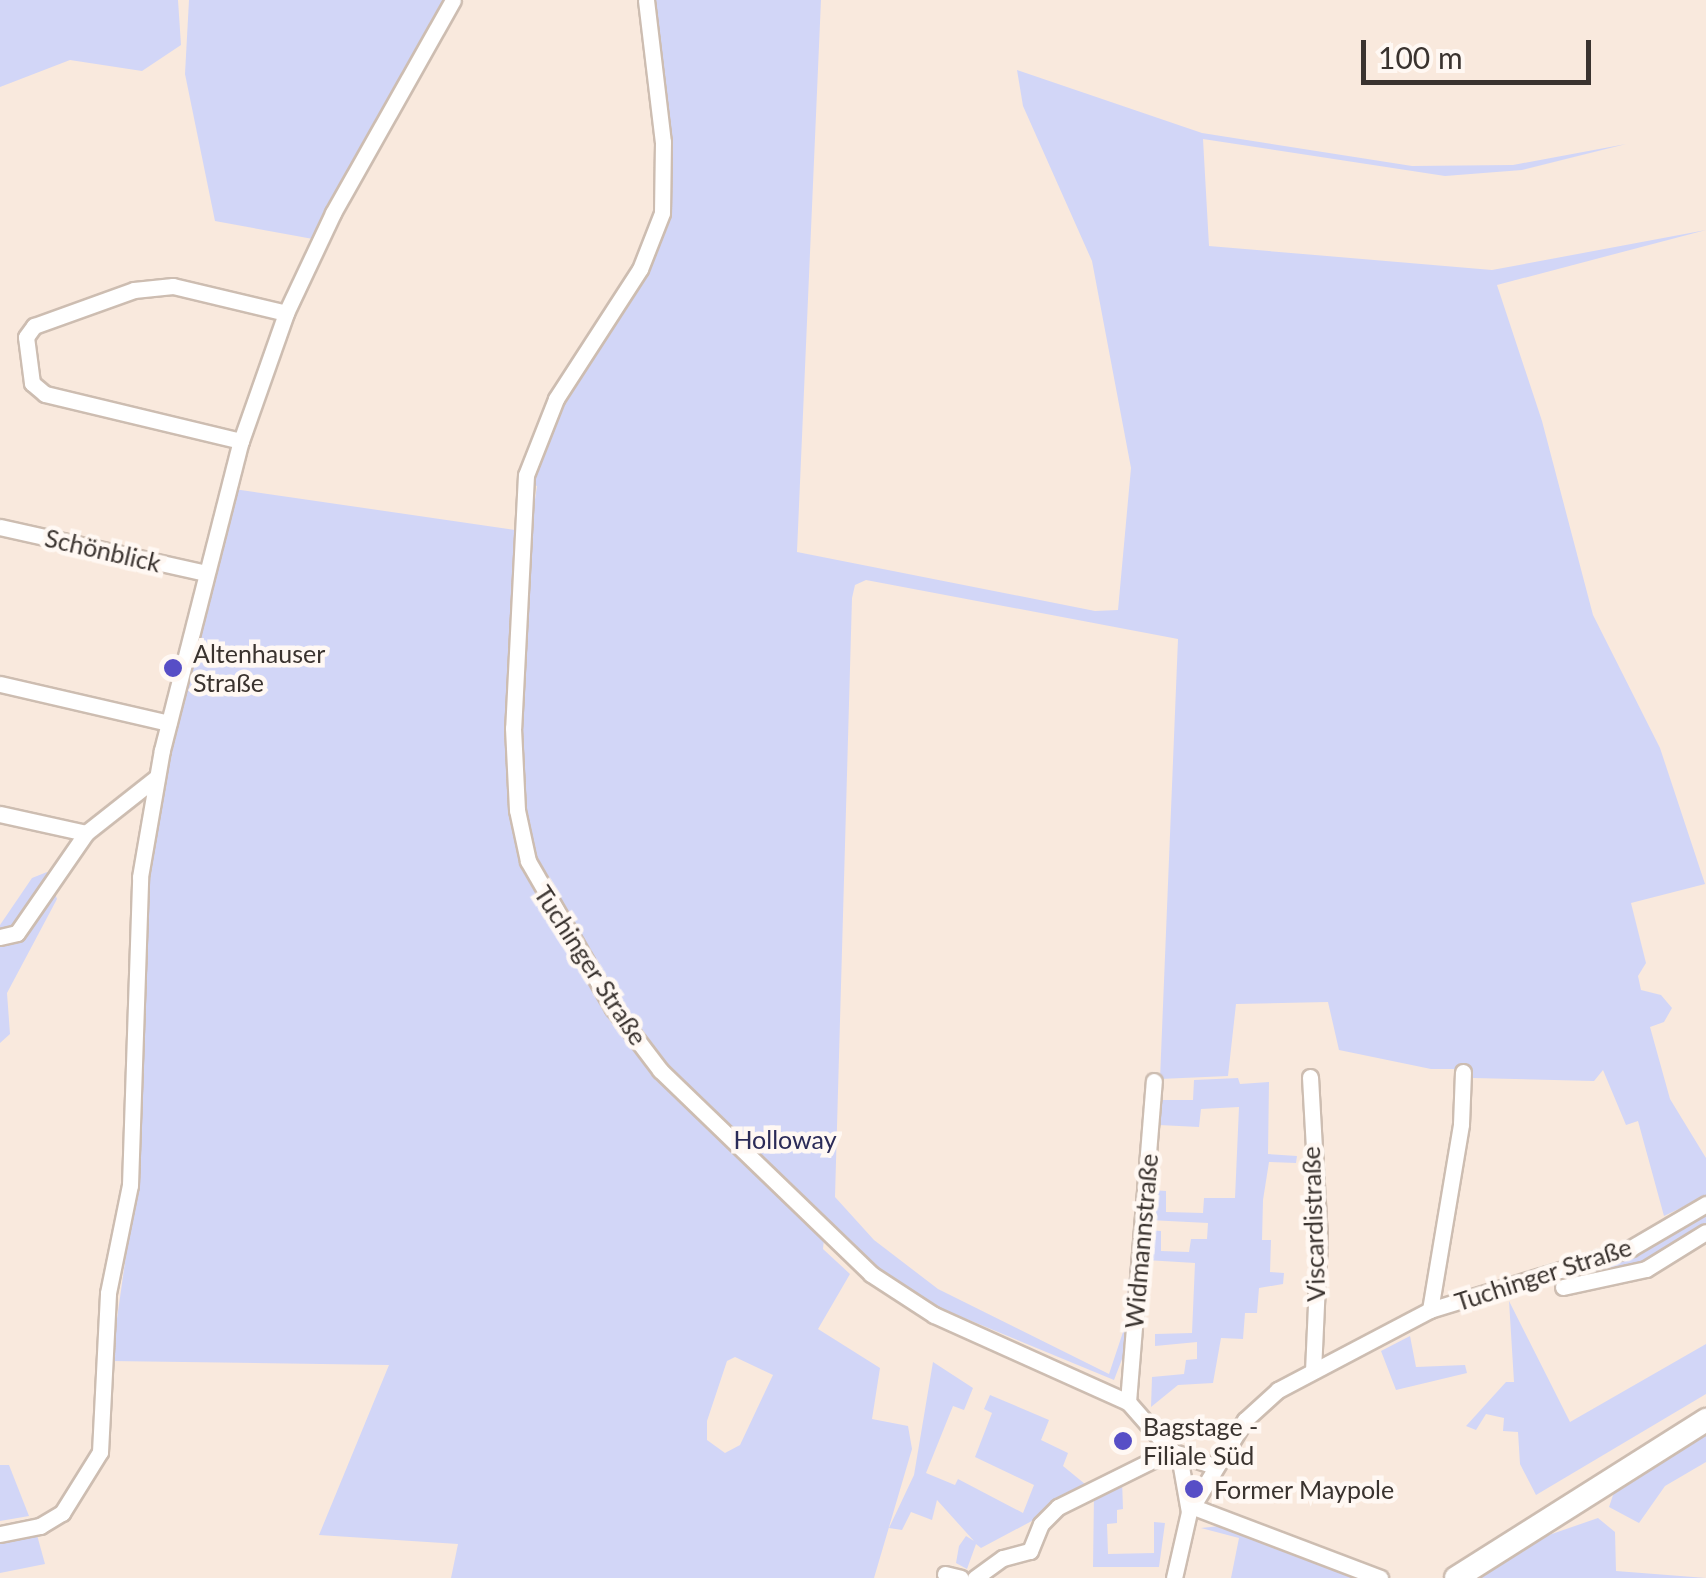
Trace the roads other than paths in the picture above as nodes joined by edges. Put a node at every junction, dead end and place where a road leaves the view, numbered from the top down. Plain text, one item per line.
1 (453, 0) edge
2 (646, 0) edge
3 (286, 313) junction
4 (241, 441) junction
5 (0, 528) edge
6 (206, 572) junction
7 (0, 684) edge
8 (169, 723) junction
9 (158, 777) junction
10 (0, 814) edge
11 (86, 833) junction
12 (0, 937) edge
13 (1463, 1072) dead end
14 (1310, 1077) dead end
15 (1154, 1081) dead end
16 (1706, 1204) edge
17 (1706, 1232) edge
18 (1563, 1287) dead end
19 (1430, 1310) junction
20 (1313, 1370) junction
21 (1128, 1402) junction
22 (1706, 1420) edge
23 (1175, 1453) junction
24 (1214, 1466) junction
25 (1193, 1510) junction
26 (0, 1534) edge
27 (976, 1578) edge
28 (1174, 1578) edge
29 (1380, 1578) edge
30 (1456, 1578) edge

1 - 3 street
2 - 21 street, Tuchinger Straße
3 - 4 street
3 - 4 street
4 - 6 street
5 - 6 street, Schönblick
6 - 8 street
7 - 8 street
8 - 9 street
9 - 11 street
9 - 26 street
10 - 11 street
11 - 12 street
13 - 19 street, Tuchinger Straße
14 - 20 street, Viscardistraße
15 - 21 street, Widmannstraße
16 - 19 street, Tuchinger Straße
17 - 18 street, Tuchinger Straße
19 - 20 street, Tuchinger Straße
20 - 24 street, Tuchinger Straße
21 - 23 street, Tuchinger Straße
22 - 30 main road
23 - 24 street
23 - 25 street, Tuchinger Straße
23 - 27 street
24 - 25 street, Tuchinger Straße
25 - 28 street, Tuchinger Straße
25 - 29 street

